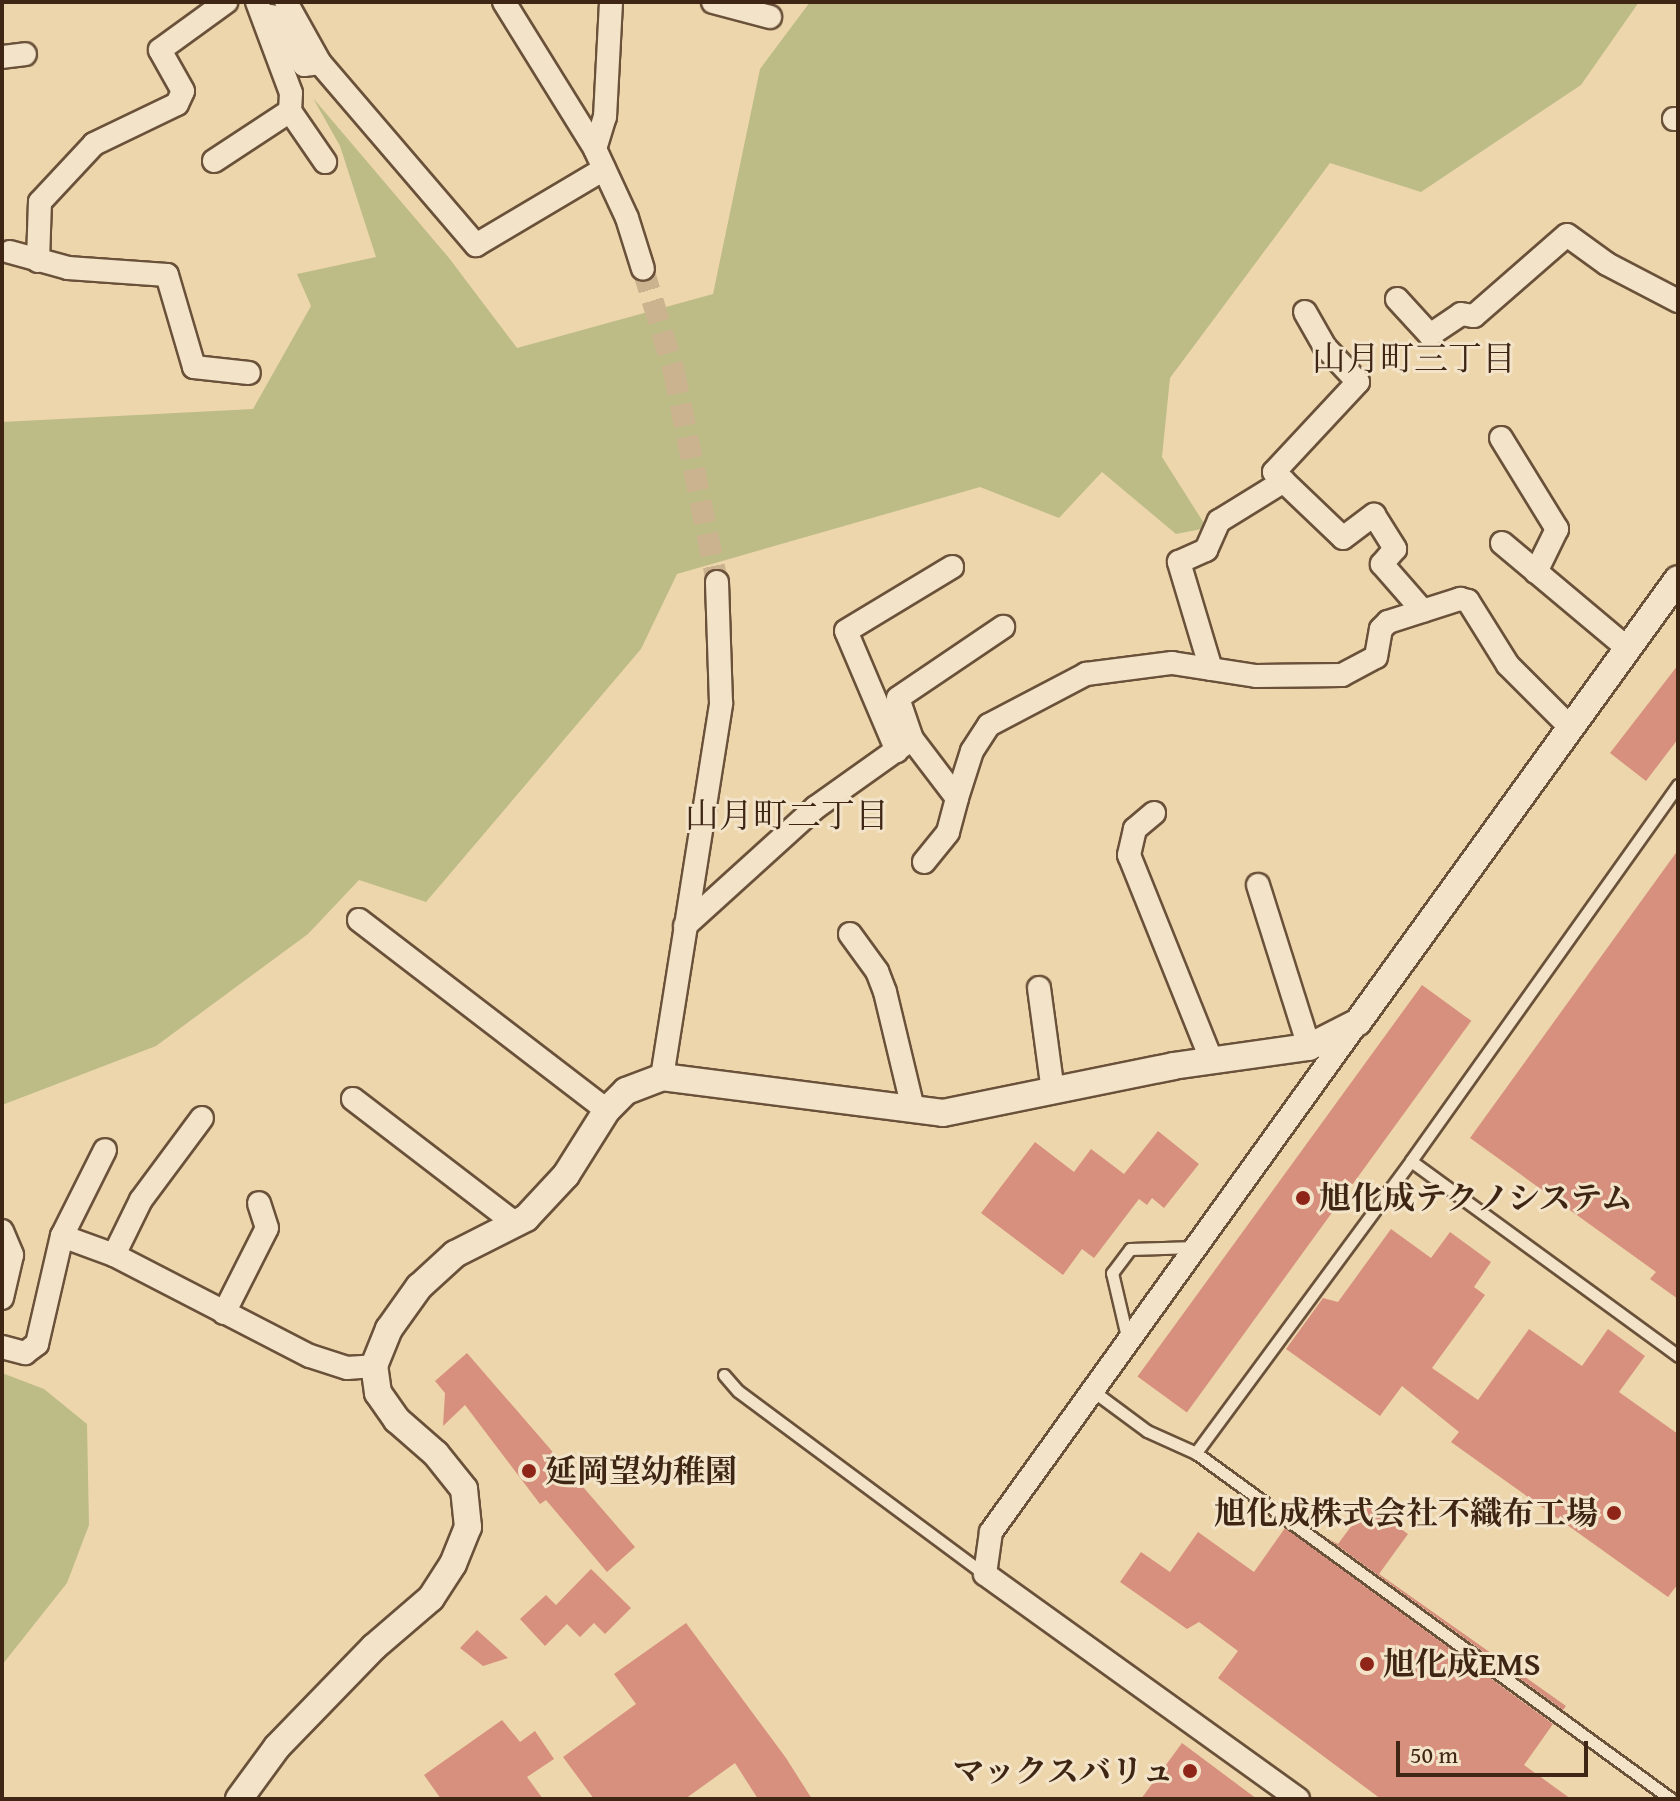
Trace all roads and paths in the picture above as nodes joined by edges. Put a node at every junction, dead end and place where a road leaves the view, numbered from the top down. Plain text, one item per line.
1 (226, 2) edge
2 (259, 2) edge
3 (286, 2) edge
4 (504, 2) edge
5 (611, 2) edge
6 (713, 2) edge
7 (770, 17) dead end
8 (25, 54) dead end
9 (2, 57) edge
10 (320, 63) junction
11 (290, 111) junction
12 (599, 159) junction
13 (214, 161) dead end
14 (325, 162) dead end
15 (10, 252) dead end
16 (38, 261) junction
17 (643, 269) tunnel mouth
18 (1397, 299) dead end
19 (1678, 301) edge
20 (1305, 312) dead end
21 (249, 373) dead end
22 (1501, 438) dead end
23 (1284, 481) junction
24 (1502, 543) dead end
25 (952, 567) dead end
26 (1536, 572) junction
27 (1678, 579) edge
28 (717, 582) tunnel mouth
29 (1423, 611) junction
30 (1003, 627) dead end
31 (1626, 647) junction
32 (1211, 669) junction
33 (1570, 727) junction
34 (904, 745) junction
35 (1678, 785) edge
36 (957, 798) junction
37 (1154, 813) dead end
38 (924, 862) dead end
39 (1258, 885) dead end
40 (359, 920) dead end
41 (685, 926) junction
42 (850, 934) dead end
43 (1039, 988) dead end
44 (1358, 1022) junction
45 (1309, 1047) junction
46 (1211, 1059) junction
47 (662, 1077) junction
48 (1053, 1091) junction
49 (353, 1099) dead end
50 (913, 1109) junction
51 (607, 1110) junction
52 (202, 1118) dead end
53 (105, 1150) dead end
54 (1411, 1161) junction
55 (259, 1203) dead end
56 (516, 1224) junction
57 (2, 1231) edge
58 (62, 1236) junction
59 (1197, 1247) junction
60 (114, 1255) junction
61 (2, 1298) edge
62 (224, 1313) junction
63 (1128, 1342) junction
64 (2, 1347) edge
65 (1678, 1356) edge
66 (374, 1366) junction
67 (724, 1375) dead end
68 (1093, 1391) junction
69 (1196, 1453) junction
70 (985, 1574) junction
71 (239, 1799) edge
72 (1298, 1799) edge
73 (1671, 1799) edge

1 - 16 street
2 - 10 street
2 - 11 street
3 - 10 street
4 - 12 street
5 - 12 street
6 - 7 street
8 - 9 street
10 - 12 street
11 - 13 street
11 - 14 street
12 - 17 street
15 - 16 street
16 - 21 street
18 - 19 street
20 - 23 street
22 - 26 street
23 - 29 street
23 - 32 street
24 - 26 street
25 - 34 street
26 - 31 street
27 - 31 street
28 - 41 street
29 - 32 street
29 - 33 street
30 - 34 street
31 - 33 street
32 - 36 street
33 - 44 street
34 - 36 street
34 - 41 street
35 - 54 lane
36 - 38 street
37 - 46 street
39 - 45 street
40 - 51 street
41 - 47 street
42 - 50 street
43 - 48 street
44 - 45 street
44 - 59 street
45 - 46 street
46 - 48 street
47 - 50 street
47 - 51 street
48 - 50 street
49 - 56 street
51 - 56 street
52 - 60 street
53 - 58 street
54 - 65 lane
54 - 69 lane
55 - 62 street
56 - 66 street
57 - 61 street
58 - 60 street
58 - 64 street
59 - 63 street
59 - 63 lane
60 - 62 street
62 - 66 street
63 - 68 street
66 - 71 street
67 - 70 lane
68 - 69 lane
68 - 70 street
69 - 73 lane
70 - 72 street

